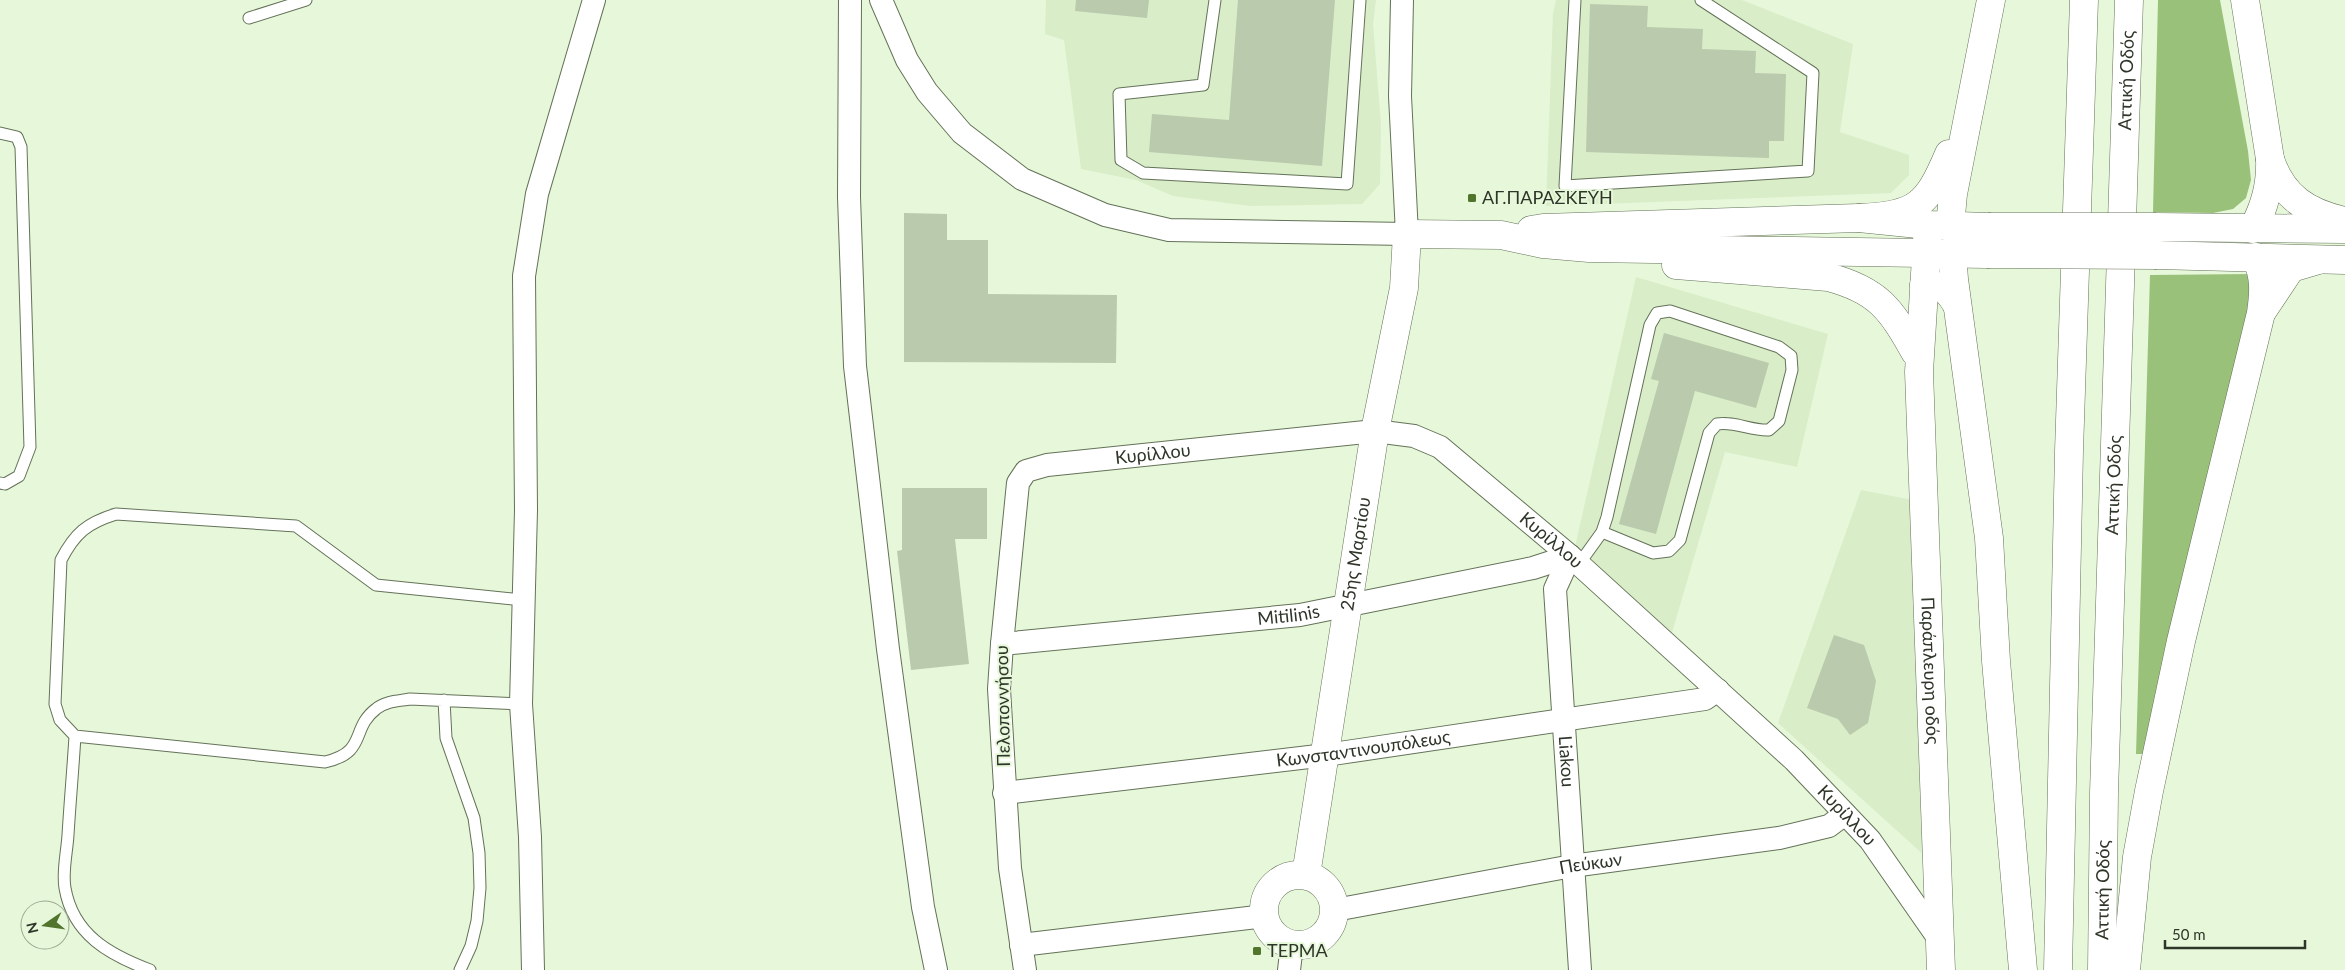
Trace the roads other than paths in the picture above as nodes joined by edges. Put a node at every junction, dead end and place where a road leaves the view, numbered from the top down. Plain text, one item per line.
1 (306, 0) edge
2 (594, 0) edge
3 (850, 0) edge
4 (881, 0) edge
5 (1215, 0) edge
6 (1360, 0) edge
7 (1575, 0) edge
8 (1701, 0) edge
9 (1991, 0) edge
10 (2084, 0) edge
11 (2129, 0) edge
12 (2245, 0) edge
13 (1401, 1) edge
14 (249, 18) dead end
15 (1971, 104) junction
16 (0, 133) edge
17 (2270, 159) junction
18 (1859, 218) junction
19 (2345, 221) edge
20 (1929, 225) junction
21 (2345, 229) edge
22 (1407, 234) junction
23 (1502, 235) junction
24 (2250, 242) junction
25 (1589, 248) junction
26 (1929, 253) junction
27 (2318, 260) junction
28 (2345, 260) edge
29 (1924, 285) junction
30 (1957, 306) junction
31 (2261, 313) junction
32 (1917, 362) junction
33 (1376, 432) junction
34 (1026, 471) joint
35 (0, 483) edge
36 (1602, 532) junction
37 (1575, 560) junction
38 (522, 600) junction
39 (1348, 605) junction
40 (1002, 644) junction
41 (1718, 690) junction
42 (444, 700) junction
43 (521, 704) junction
44 (1565, 720) junction
45 (75, 736) junction
46 (1326, 755) junction
47 (1004, 793) junction
48 (1845, 814) junction
49 (1572, 866) junction
50 (1306, 875) junction
51 (1335, 910) junction
52 (1264, 916) junction
53 (1941, 942) junction
54 (1021, 945) junction
55 (1291, 958) edge
56 (150, 970) edge
57 (460, 970) edge
58 (533, 970) edge
59 (936, 970) edge
60 (1025, 970) edge
61 (1580, 970) edge
62 (1941, 970) edge
63 (2023, 970) edge
64 (2058, 970) edge
65 (2102, 970) edge
66 (2126, 970) edge

1 - 14 lane
2 - 38 street
3 - 59 street
4 - 22 street
5 - 6 lane
7 - 8 lane
9 - 15 main road
10 - 64 main road
11 - 65 main road, Αττική Οδός
12 - 17 main road
13 - 22 street
15 - 18 main road
15 - 20 main road
16 - 35 lane
17 - 19 main road
17 - 24 main road
18 - 20 main road
18 - 23 main road
20 - 24 main road, bridge
20 - 26 main road
20 - 26 main road
21 - 24 main road
22 - 23 main road
22 - 33 main road, 25ης Μαρτίου
23 - 25 main road
24 - 26 main road, bridge
24 - 27 main road
24 - 31 main road
25 - 26 main road
25 - 32 main road
26 - 29 main road, Παράπλευρη οδός
26 - 30 main road
26 - 32 main road, Παράπλευρη οδός
27 - 28 main road
27 - 31 main road
29 - 30 main road
29 - 32 main road, Παράπλευρη οδός
30 - 63 main road
31 - 66 main road
32 - 53 main road, Παράπλευρη οδός
33 - 34 street, Κυρίλλου
33 - 37 street, Κυρίλλου
33 - 39 main road, 25ης Μαρτίου
34 - 40 street, Πελοποννήσου
36 - 36 lane
36 - 37 lane
37 - 39 street, Mitilinis
37 - 41 street, Κυρίλλου
37 - 44 street, Liakou
38 - 43 street
38 - 45 lane
39 - 40 street, Mitilinis
39 - 46 main road, 25ης Μαρτίου
40 - 47 street, Πελοποννήσου
41 - 44 street, Κωνσταντινουπόλεως
41 - 48 street, Κυρίλλου
42 - 43 lane
42 - 45 lane
42 - 57 lane
43 - 58 street
44 - 46 street, Κωνσταντινουπόλεως
44 - 49 street, Liakou
45 - 56 lane
46 - 47 street, Κωνσταντινουπόλεως
46 - 50 main road, 25ης Μαρτίου
47 - 54 street, Πελοποννήσου
48 - 49 street, Πεύκων
48 - 53 street, Κυρίλλου
49 - 51 street, Πεύκων
49 - 61 street, Liakou
50 - 51 main road
50 - 52 main road
51 - 55 main road
52 - 54 street
52 - 55 main road
53 - 62 main road, Παράπλευρη οδός
54 - 60 street, Πελοποννήσου

